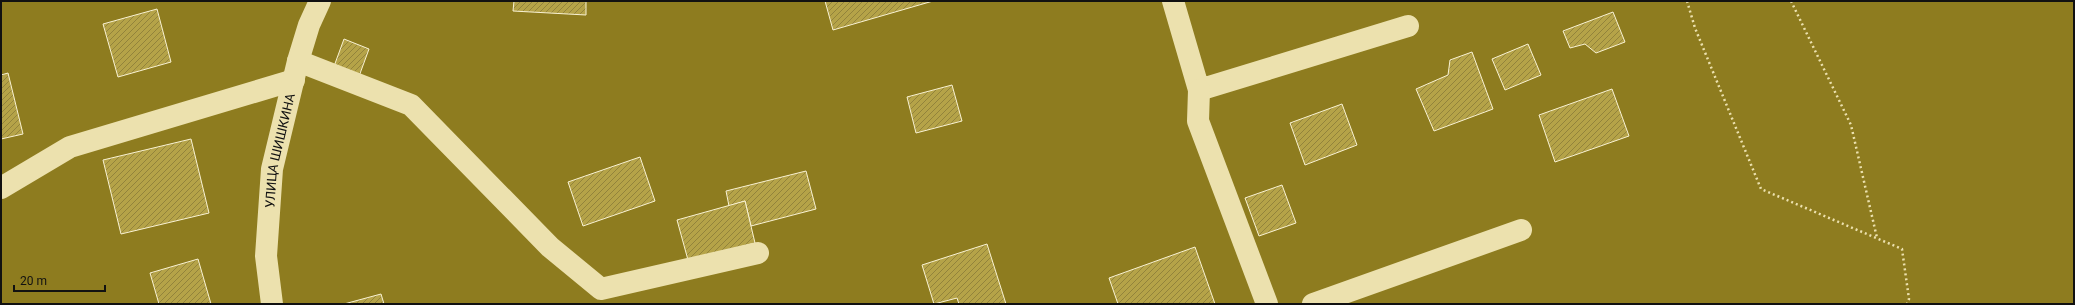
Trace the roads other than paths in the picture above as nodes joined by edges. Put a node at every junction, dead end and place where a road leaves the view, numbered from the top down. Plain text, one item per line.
1 (320, 1) edge
2 (1173, 1) edge
3 (1408, 26) dead end
4 (296, 71) junction
5 (1199, 90) junction
6 (1, 188) edge
7 (1521, 230) dead end
8 (758, 253) dead end
9 (272, 304) edge
10 (1267, 304) edge
11 (1313, 304) edge

1 - 4 street, УЛИЦА ШИШКИНА
2 - 5 street
3 - 5 street
4 - 6 street
4 - 8 street
4 - 9 street, УЛИЦА ШИШКИНА
5 - 10 street
7 - 11 street

